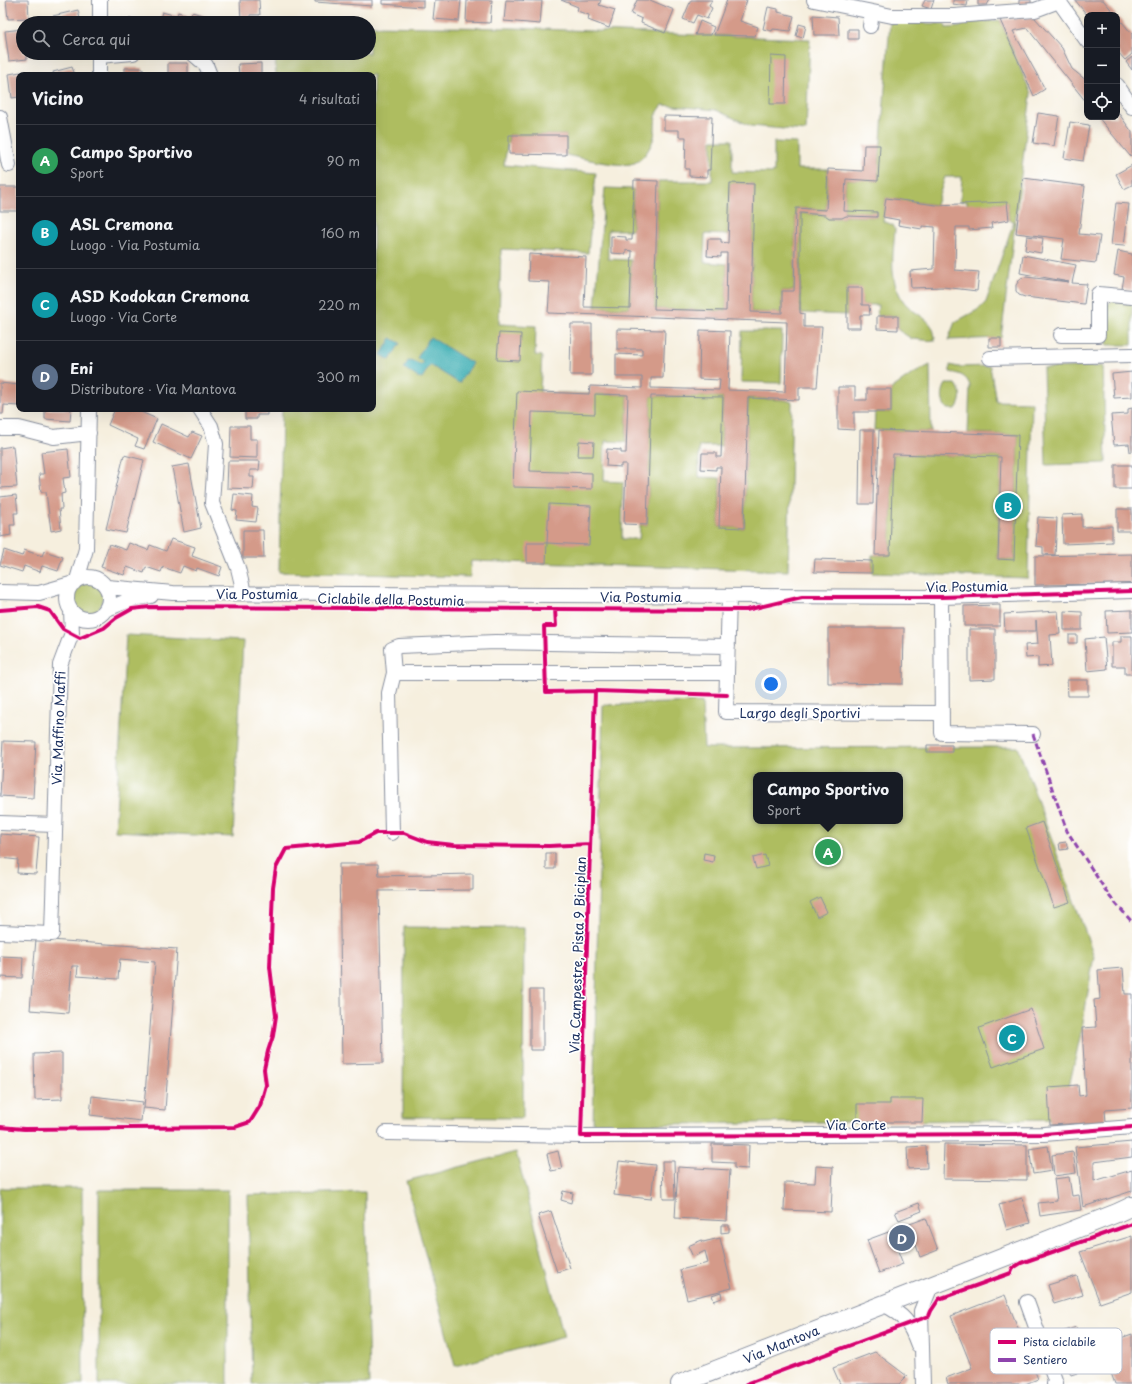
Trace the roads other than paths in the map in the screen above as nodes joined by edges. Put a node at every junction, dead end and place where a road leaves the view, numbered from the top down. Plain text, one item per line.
1 (100, 0) edge
2 (814, 0) edge
3 (1059, 1) edge
4 (100, 16) edge
5 (1084, 38) edge
6 (99, 60) edge
7 (200, 60) edge
8 (99, 72) edge
9 (209, 72) edge
10 (1120, 89) edge
11 (1132, 107) edge
12 (0, 117) edge
13 (9, 165) edge
14 (1132, 297) edge
15 (1061, 335) dead end
16 (1132, 355) edge
17 (990, 358) dead end
18 (89, 412) edge
19 (200, 412) edge
20 (0, 428) edge
21 (89, 433) junction
22 (86, 549) junction
23 (76, 581) junction
24 (103, 584) junction
25 (1132, 591) edge
26 (0, 592) edge
27 (173, 592) junction
28 (39, 593) junction
29 (244, 593) junction
30 (729, 596) junction
31 (941, 597) junction
32 (70, 608) junction
33 (107, 609) junction
34 (92, 620) junction
35 (72, 633) junction
36 (728, 646) junction
37 (394, 673) junction
38 (728, 673) junction
39 (942, 713) junction
40 (1033, 734) dead end
41 (0, 823) edge
42 (55, 825) junction
43 (392, 833) dead end
44 (0, 932) edge
45 (1132, 1127) edge
46 (386, 1133) dead end
47 (1127, 1210) edge
48 (931, 1286) junction
49 (1027, 1302) dead end
50 (882, 1304) junction
51 (1036, 1328) edge
52 (921, 1355) junction
53 (1052, 1374) edge
54 (680, 1384) edge
55 (922, 1384) edge
56 (1054, 1384) edge

1 - 4 street
2 - 3 street
3 - 5 street
6 - 8 street
7 - 9 street
10 - 11 street
12 - 13 street
14 - 15 street
16 - 17 street
18 - 21 street
19 - 29 street
20 - 21 street
21 - 22 street
22 - 23 street
22 - 24 street
23 - 24 street, Via Postumia
23 - 28 street, Via Postumia
23 - 32 street
24 - 27 street, Via Postumia
24 - 33 street
25 - 31 street, Via Postumia
26 - 28 street, Via Postumia
27 - 29 street, Via Postumia
27 - 33 street, Via Postumia
28 - 32 street
29 - 30 street, Via Postumia
30 - 31 street, Via Postumia
30 - 36 street, Largo degli Sportivi
31 - 39 street
32 - 34 street
32 - 35 street, Via Maffino Maffi
33 - 34 street, Via Postumia
34 - 35 street
35 - 42 street, Via Maffino Maffi
36 - 37 street
36 - 38 street, Largo degli Sportivi
37 - 38 street
37 - 43 street
38 - 39 street, Largo degli Sportivi
39 - 40 street
41 - 42 street
42 - 44 street, Via Maffino Maffi
45 - 46 street, Via Corte
47 - 48 main road, Via Mantova
48 - 50 main road, Via Mantova
48 - 52 street
49 - 51 street
50 - 52 street
50 - 54 main road, Via Mantova
52 - 55 street
53 - 56 street

